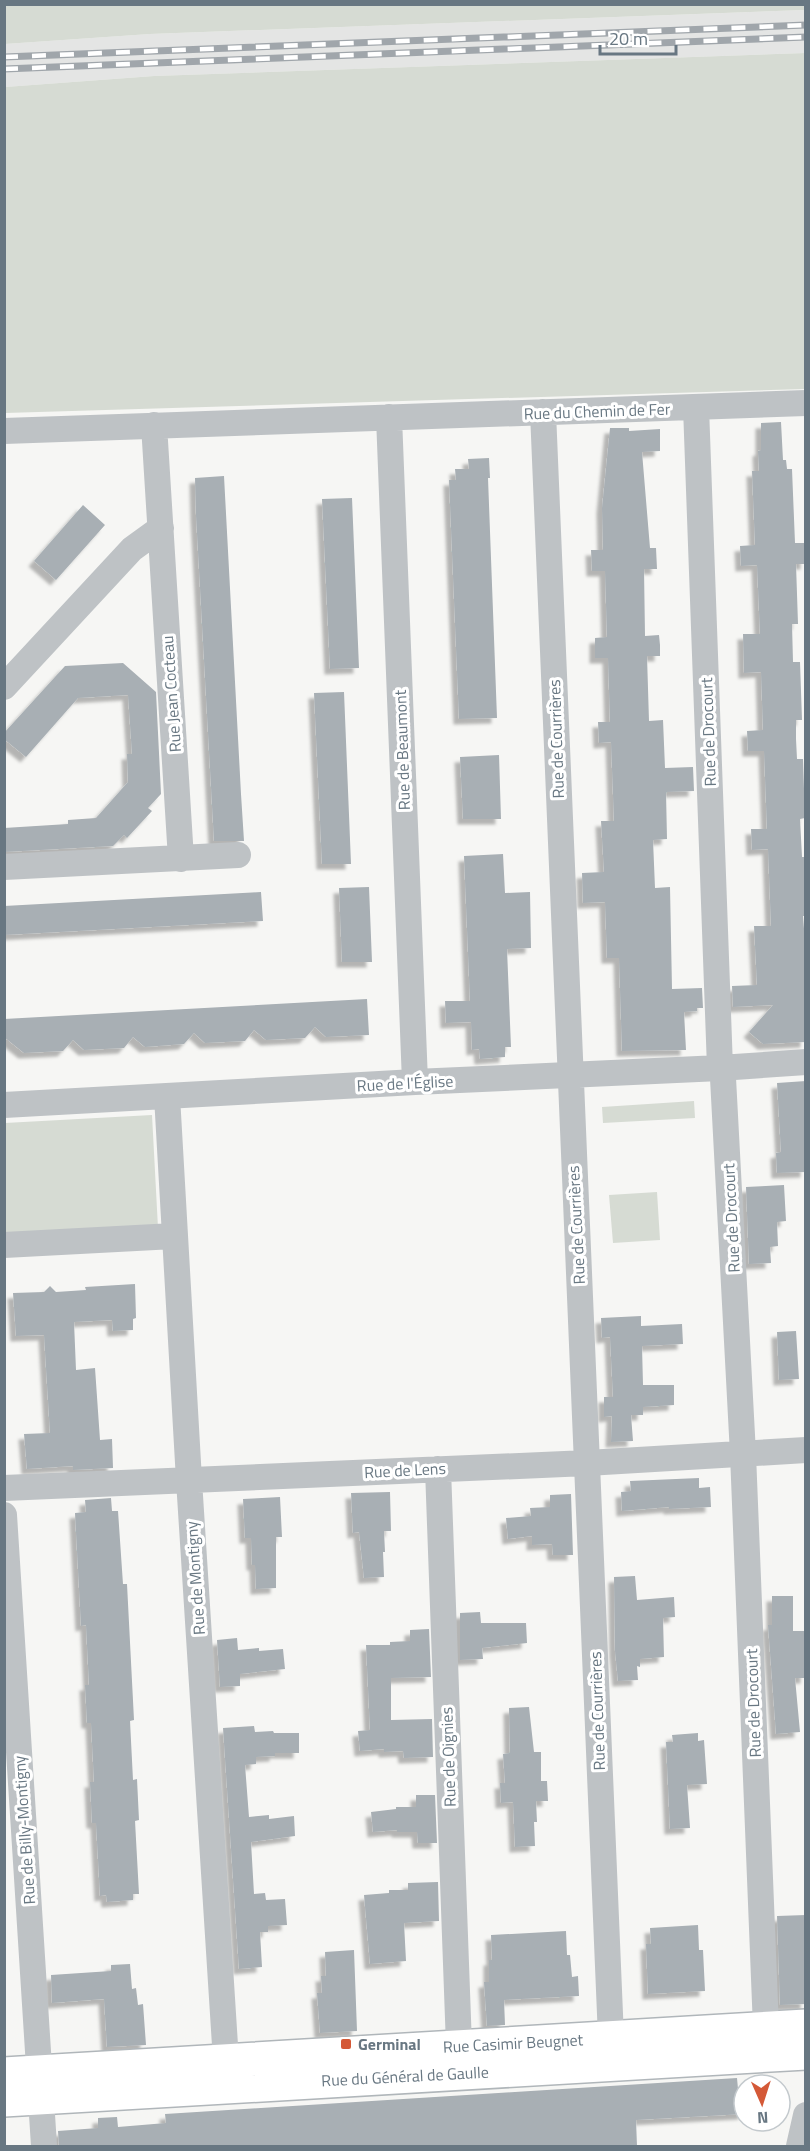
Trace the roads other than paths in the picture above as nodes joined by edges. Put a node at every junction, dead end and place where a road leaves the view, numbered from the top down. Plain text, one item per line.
1 (806, 403) edge
2 (696, 407) junction
3 (543, 412) junction
4 (389, 417) junction
5 (153, 425) junction
6 (4, 431) edge
7 (161, 528) junction
8 (4, 687) edge
9 (238, 855) dead end
10 (181, 859) junction
11 (4, 867) edge
12 (806, 1062) edge
13 (720, 1068) junction
14 (569, 1076) junction
15 (415, 1082) junction
16 (167, 1096) junction
17 (4, 1105) edge
18 (174, 1236) junction
19 (4, 1245) edge
20 (806, 1450) edge
21 (743, 1454) junction
22 (587, 1463) junction
23 (438, 1468) junction
24 (189, 1480) junction
25 (4, 1488) edge
26 (4, 1515) edge
27 (806, 2026) edge
28 (765, 2028) junction
29 (611, 2038) junction
30 (459, 2046) junction
31 (806, 2053) edge
32 (226, 2061) junction
33 (4, 2074) edge
34 (39, 2085) junction
35 (4, 2100) edge
36 (806, 2115) edge
37 (44, 2146) edge
38 (799, 2146) edge

1 - 2 street, Rue du Chemin de Fer
2 - 3 street, Rue du Chemin de Fer
2 - 13 street, Rue de Drocourt
3 - 4 street, Rue du Chemin de Fer
3 - 14 street, Rue de Courrières
4 - 5 street, Rue du Chemin de Fer
4 - 15 street, Rue de Beaumont
5 - 6 street, Rue du Chemin de Fer
5 - 7 street, Rue Jean Cocteau
7 - 8 street
7 - 10 street, Rue Jean Cocteau
9 - 10 street
10 - 11 street
12 - 13 street, Rue de l'Église
13 - 14 street, Rue de l'Église
13 - 21 street, Rue de Drocourt
14 - 15 street, Rue de l'Église
14 - 22 street, Rue de Courrières
15 - 16 street, Rue de l'Église
16 - 17 street, Rue de l'Église
16 - 18 street, Rue de Montigny
18 - 19 street
18 - 24 street, Rue de Montigny
20 - 21 street, Rue de Lens
21 - 22 street, Rue de Lens
21 - 28 street, Rue de Drocourt
22 - 23 street, Rue de Lens
22 - 29 street, Rue de Courrières
23 - 24 street, Rue de Lens
23 - 30 street, Rue de Oignies
24 - 25 street, Rue de Lens
24 - 32 street, Rue de Montigny
26 - 34 street, Rue de Billy-Montigny
27 - 28 main road, Rue Casimir Beugnet
28 - 29 main road, Rue Casimir Beugnet
29 - 30 main road, Rue Casimir Beugnet
30 - 32 main road, Rue Casimir Beugnet
31 - 34 main road, Rue du Général de Gaulle
32 - 34 main road, Rue Casimir Beugnet
33 - 34 main road, Rue Casimir Beugnet
34 - 35 main road, Rue du Général de Gaulle
34 - 37 street, Rue de Billy-Montigny
36 - 38 street

